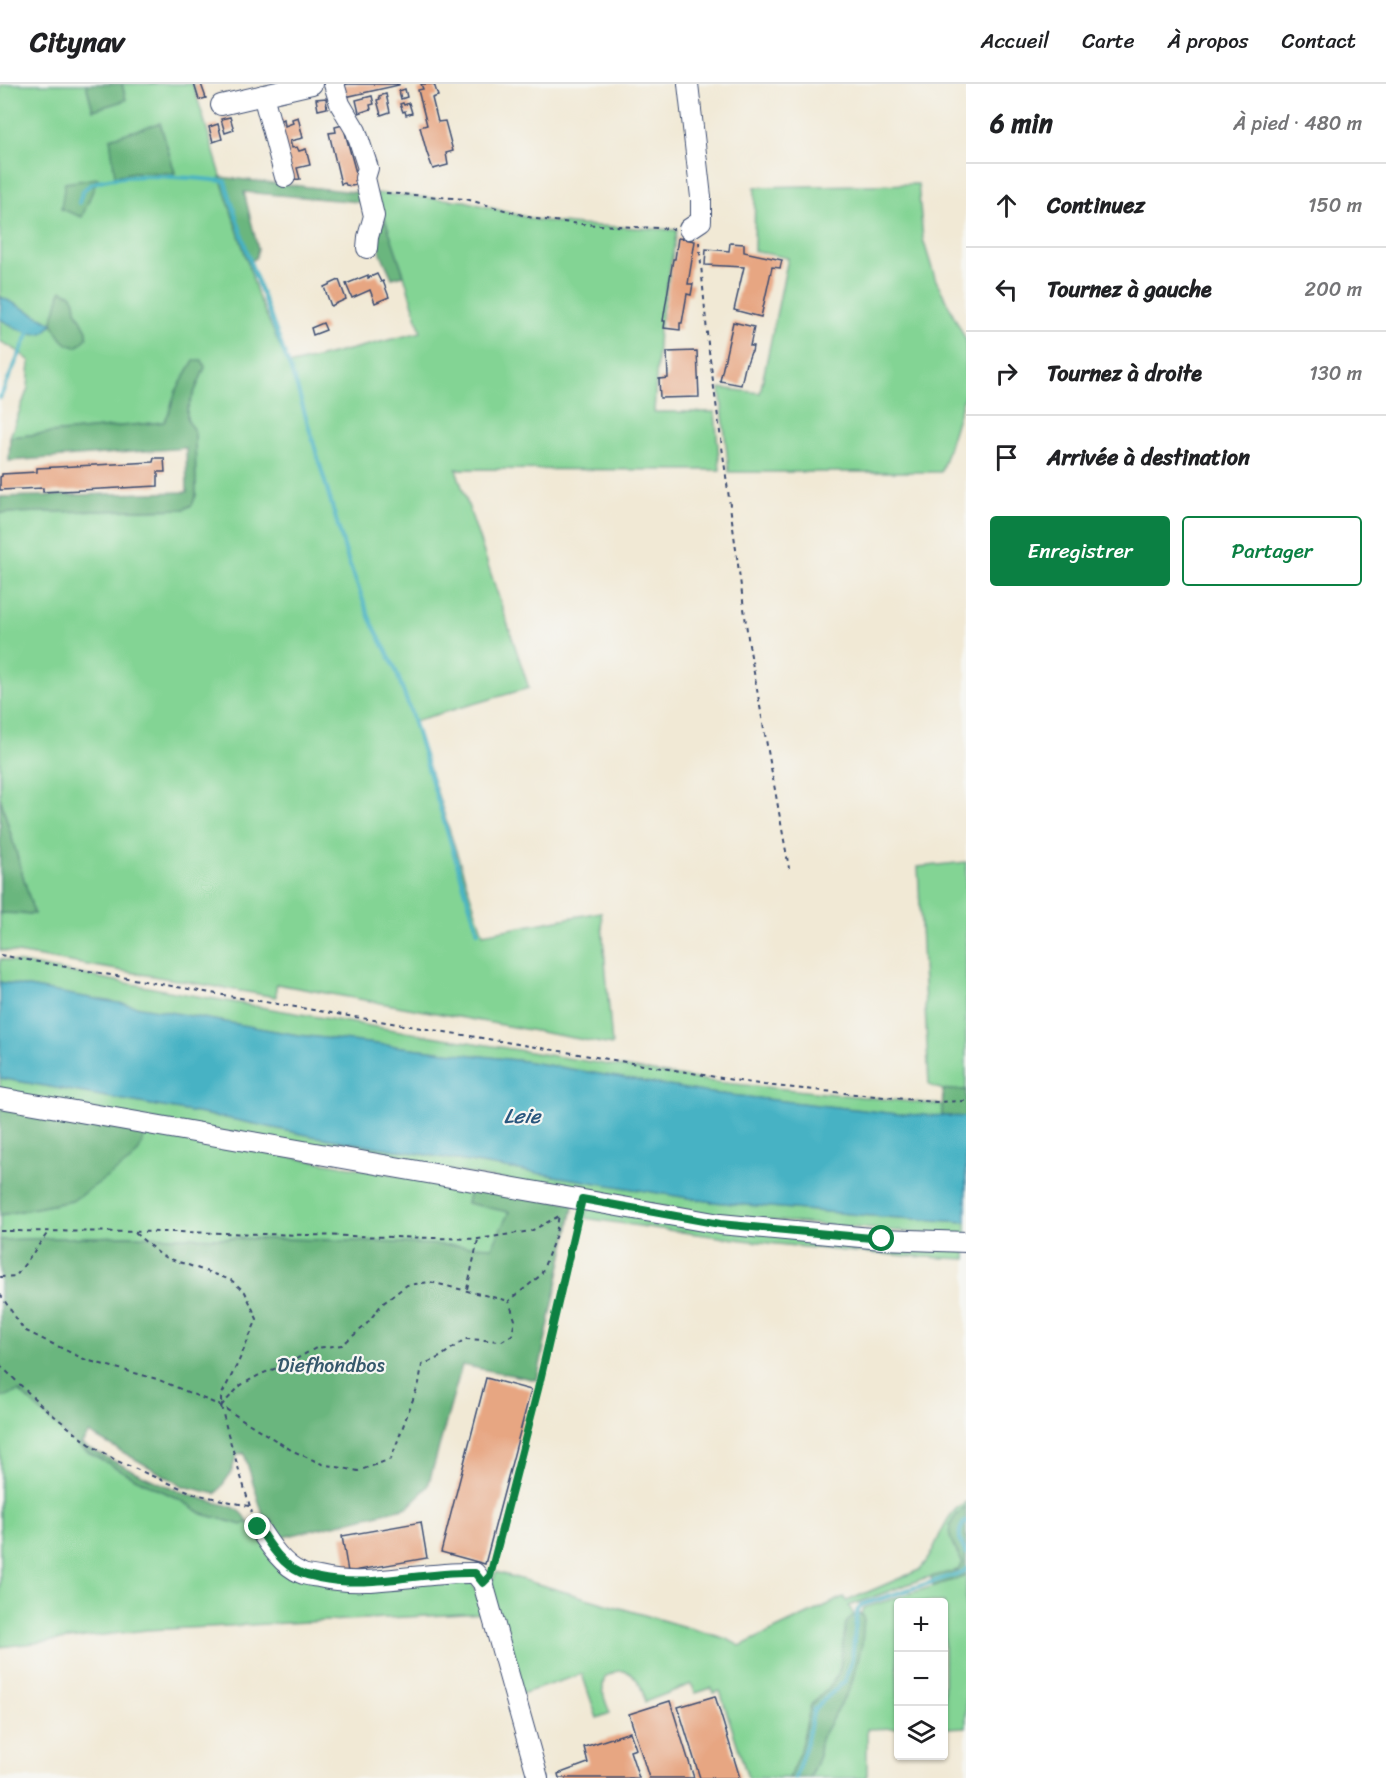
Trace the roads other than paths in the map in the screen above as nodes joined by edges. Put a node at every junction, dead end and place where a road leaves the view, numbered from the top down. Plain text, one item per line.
1 (312, 84) edge
2 (334, 84) edge
3 (688, 84) edge
4 (263, 95) junction
5 (221, 105) dead end
6 (285, 177) dead end
7 (695, 225) road end
8 (367, 248) dead end
9 (0, 1098) edge
10 (966, 1242) edge
11 (258, 1527) road end
12 (538, 1778) edge

1 - 4 street
2 - 8 street
3 - 7 street
4 - 5 street
4 - 6 street
9 - 10 street
11 - 12 street

